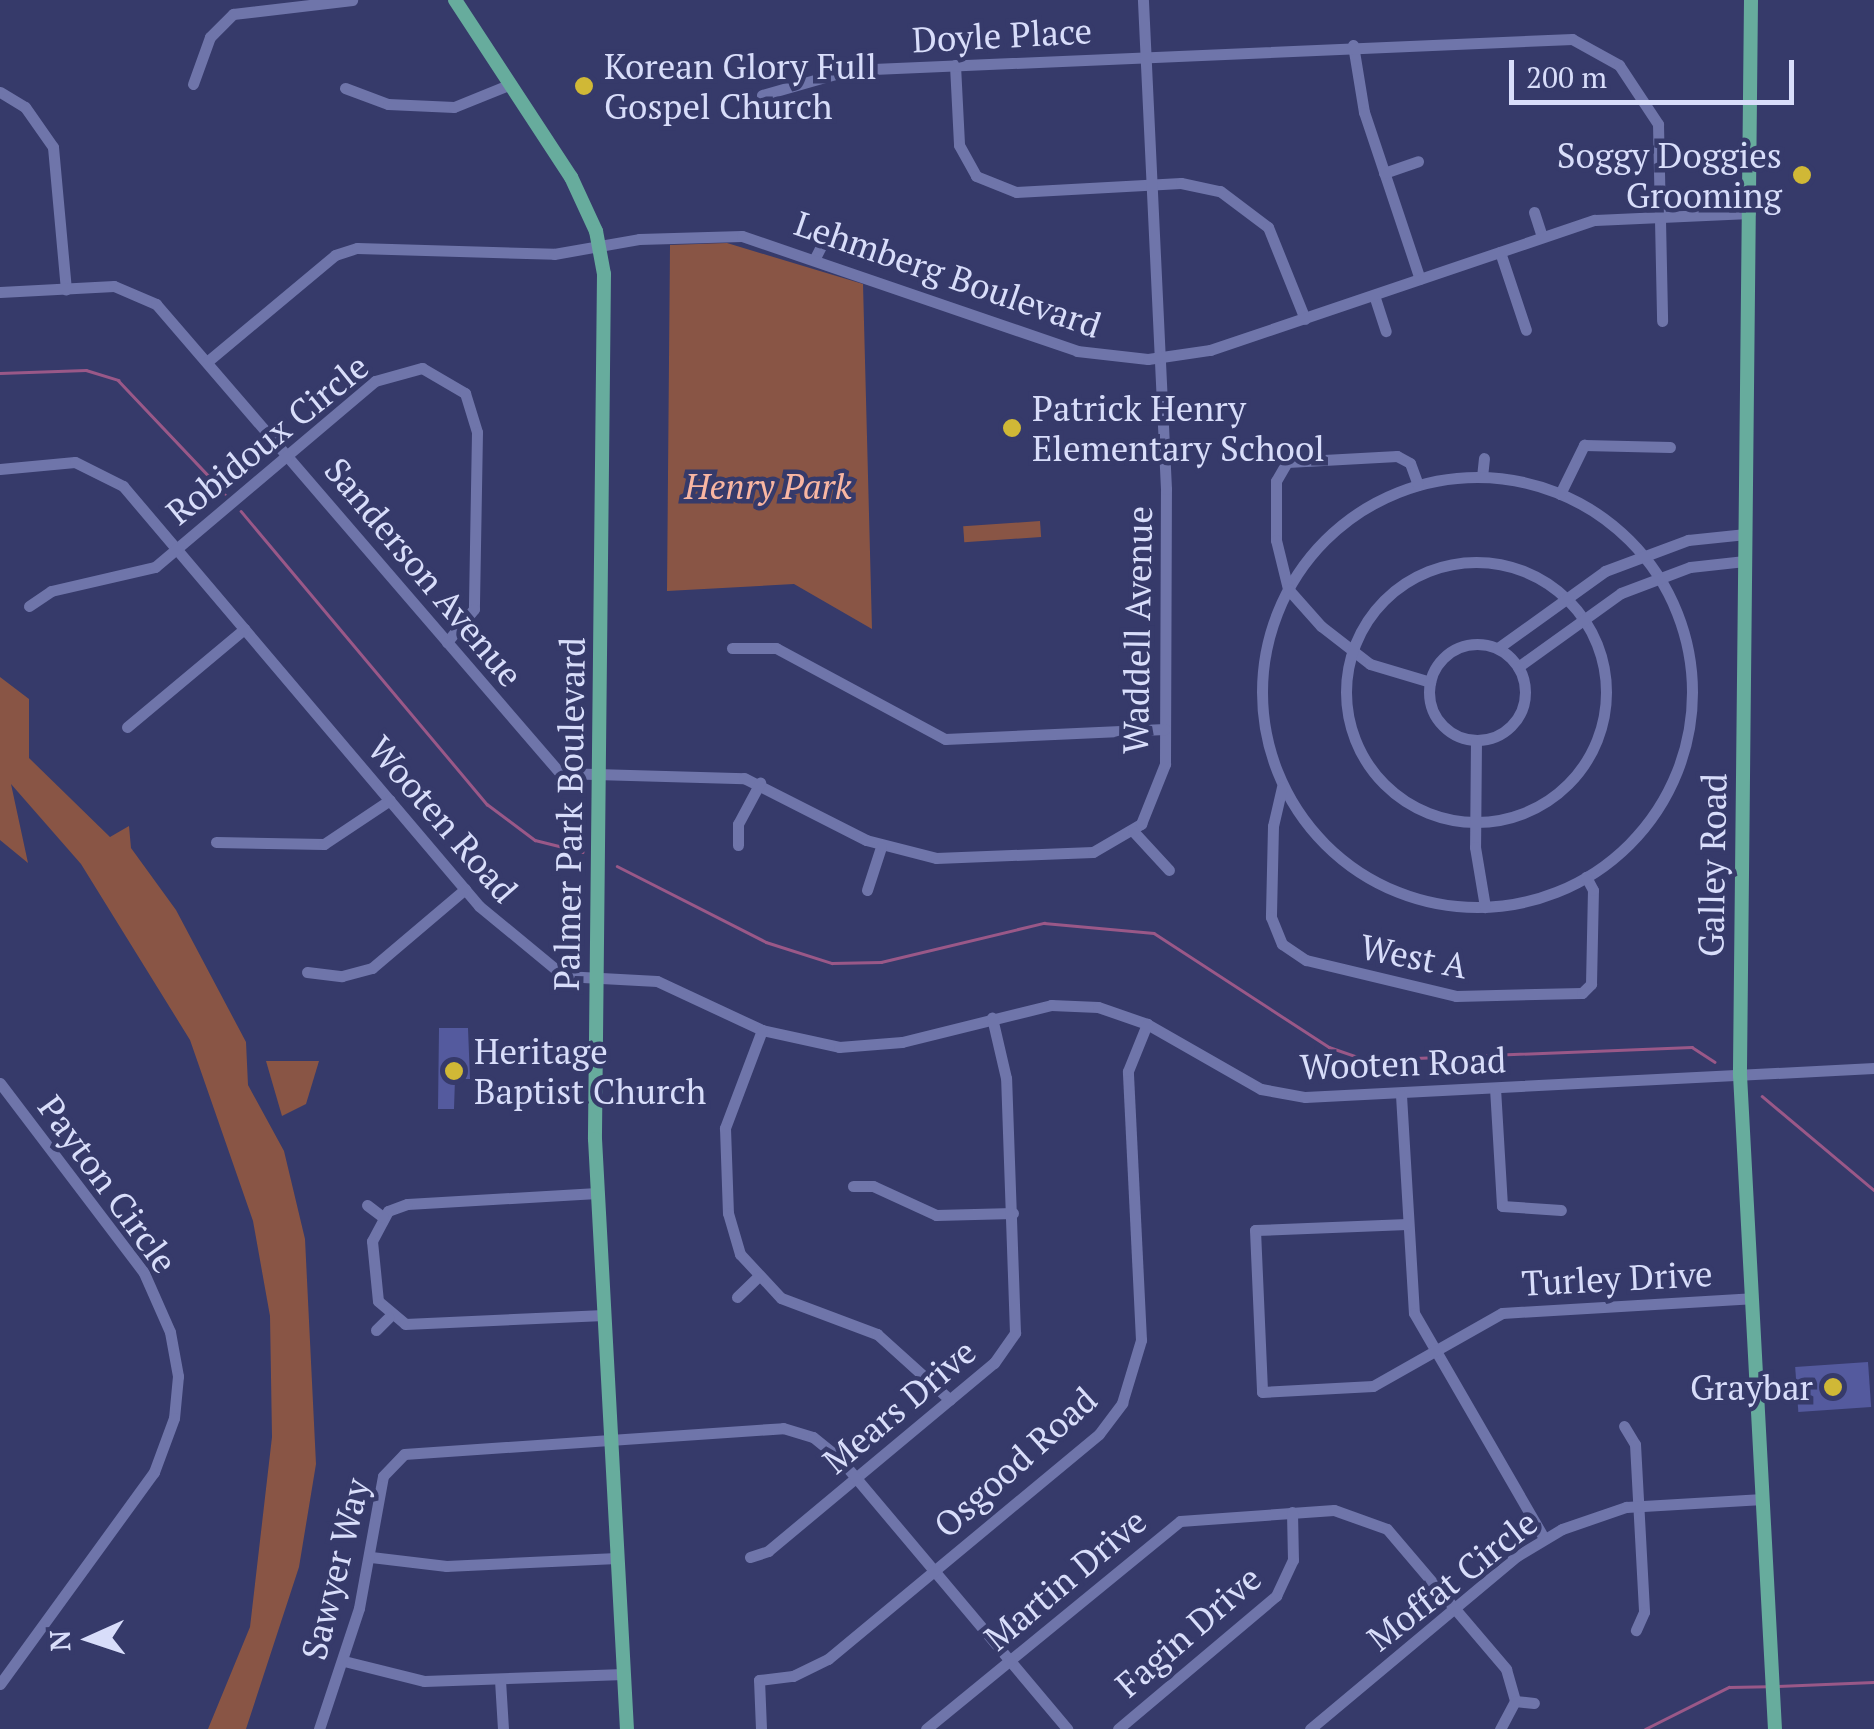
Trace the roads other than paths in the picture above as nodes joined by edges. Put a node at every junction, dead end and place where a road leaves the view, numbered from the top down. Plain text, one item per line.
1 (352, 0) edge
2 (1143, 0) edge
3 (1751, 0) edge
4 (460, 1) edge
5 (242, 5) edge
6 (1353, 45) junction
7 (1145, 55) junction
8 (955, 64) junction
9 (193, 84) dead end
10 (511, 84) junction
11 (345, 88) dead end
12 (0, 92) edge
13 (762, 95) dead end
14 (1418, 161) dead end
15 (1384, 173) junction
16 (1152, 185) junction
17 (1534, 212) dead end
18 (1663, 212) junction
19 (1750, 213) junction
20 (1542, 236) junction
21 (823, 242) dead end
22 (600, 246) junction
23 (1500, 252) junction
24 (816, 258) junction
25 (1420, 280) junction
26 (66, 289) junction
27 (0, 292) edge
28 (1374, 295) junction
29 (1024, 316) dead end
30 (1305, 319) junction
31 (1662, 322) dead end
32 (1526, 330) dead end
33 (1018, 331) junction
34 (1386, 331) dead end
35 (1160, 359) junction
36 (208, 361) junction
37 (1670, 447) dead end
38 (288, 454) junction
39 (1484, 458) dead end
40 (0, 469) edge
41 (1482, 477) junction
42 (1418, 485) junction
43 (1560, 494) junction
44 (1746, 534) junction
45 (177, 549) junction
46 (1643, 556) junction
47 (1745, 562) junction
48 (1659, 577) junction
49 (1288, 590) junction
50 (1565, 595) junction
51 (29, 606) dead end
52 (1583, 615) junction
53 (244, 630) junction
54 (447, 642) junction
55 (732, 648) dead end
56 (1498, 648) junction
57 (1351, 653) junction
58 (1518, 666) junction
59 (1430, 682) junction
60 (127, 727) dead end
61 (1166, 729) junction
62 (1476, 740) junction
63 (599, 778) junction
64 (760, 783) junction
65 (1282, 787) junction
66 (390, 800) junction
67 (1474, 823) junction
68 (1133, 831) junction
69 (216, 842) dead end
70 (738, 845) dead end
71 (882, 847) junction
72 (1169, 870) dead end
73 (1586, 877) junction
74 (465, 889) junction
75 (866, 890) dead end
76 (1486, 907) junction
77 (307, 972) dead end
78 (597, 977) junction
79 (992, 1018) junction
80 (1147, 1024) junction
81 (762, 1030) junction
82 (1874, 1068) edge
83 (1740, 1076) junction
84 (0, 1083) edge
85 (1495, 1088) junction
86 (1400, 1094) junction
87 (853, 1186) dead end
88 (597, 1193) junction
89 (368, 1205) dead end
90 (1561, 1210) dead end
91 (1013, 1213) junction
92 (383, 1217) junction
93 (1407, 1224) junction
94 (757, 1278) junction
95 (738, 1297) dead end
96 (1752, 1298) junction
97 (604, 1315) junction
98 (390, 1318) junction
99 (376, 1330) dead end
100 (1436, 1351) junction
101 (950, 1400) junction
102 (1624, 1426) dead end
103 (610, 1437) junction
104 (857, 1478) junction
105 (1762, 1498) junction
106 (1638, 1506) junction
107 (1292, 1512) junction
108 (1544, 1538) junction
109 (371, 1556) junction
110 (750, 1557) dead end
111 (617, 1558) junction
112 (934, 1571) junction
113 (1454, 1609) junction
114 (1636, 1630) dead end
115 (344, 1661) junction
116 (1009, 1661) junction
117 (624, 1674) junction
118 (500, 1680) junction
119 (0, 1684) edge
120 (1515, 1701) junction
121 (1534, 1703) dead end
122 (761, 1724) edge
123 (1774, 1725) edge
124 (319, 1729) edge
125 (504, 1729) edge
126 (627, 1729) edge
127 (926, 1729) edge
128 (1066, 1729) edge
129 (1118, 1729) edge
130 (1310, 1729) edge
131 (1500, 1729) edge

1 - 5 street
2 - 7 street, Waddell Avenue
3 - 19 main road, Galley Road
4 - 10 main road, Palmer Park Boulevard
5 - 9 street
6 - 7 street, Doyle Place
6 - 15 street
6 - 18 street, Doyle Place
7 - 8 street, Doyle Place
7 - 16 street, Waddell Avenue
8 - 13 street, Doyle Place
8 - 16 street
10 - 11 street
10 - 22 main road, Palmer Park Boulevard
12 - 26 street
14 - 15 street
15 - 25 street
16 - 30 street
16 - 35 street, Waddell Avenue
17 - 20 street
18 - 19 street, Lehmberg Boulevard
18 - 20 street, Lehmberg Boulevard
18 - 31 street, Doyle Place
19 - 44 main road, Galley Road
20 - 23 street, Lehmberg Boulevard
21 - 24 street
22 - 24 street, Lehmberg Boulevard
22 - 36 street, Lehmberg Boulevard
22 - 63 main road, Palmer Park Boulevard
23 - 25 street, Lehmberg Boulevard
23 - 32 street
24 - 33 street, Lehmberg Boulevard
25 - 28 street, Lehmberg Boulevard
26 - 27 street, Sanderson Avenue
26 - 36 street, Sanderson Avenue
28 - 30 street, Lehmberg Boulevard
28 - 34 street
29 - 33 street
30 - 35 street, Lehmberg Boulevard
33 - 35 street, Lehmberg Boulevard
35 - 61 street, Waddell Avenue
36 - 38 street, Sanderson Avenue
37 - 43 street
38 - 45 street, Robidoux Circle
38 - 54 street, Sanderson Avenue
38 - 54 street, Robidoux Circle
39 - 41 street
40 - 45 street, Wooten Road
41 - 42 street
41 - 43 street
42 - 49 street
42 - 49 street
43 - 46 street
44 - 46 street
44 - 47 main road, Galley Road
45 - 51 street, Robidoux Circle
45 - 53 street, Wooten Road
46 - 48 street
46 - 50 street
47 - 48 street
47 - 83 main road, Galley Road
48 - 52 street
48 - 73 street
49 - 57 street
49 - 65 street
50 - 52 street
50 - 56 street
50 - 57 street
52 - 58 street
52 - 67 street
53 - 60 street
53 - 66 street, Wooten Road
54 - 63 street, Sanderson Avenue
55 - 61 street
56 - 58 street
56 - 59 street
57 - 59 street
57 - 67 street
58 - 62 street
59 - 62 street
61 - 68 street, Waddell Avenue
62 - 67 street
63 - 64 street, Sanderson Avenue
63 - 78 main road, Palmer Park Boulevard
64 - 70 street
64 - 71 street, Sanderson Avenue
65 - 73 street, West A
65 - 76 street
66 - 69 street
66 - 74 street, Wooten Road
67 - 76 street
68 - 71 street, Sanderson Avenue
68 - 72 street
71 - 75 street
73 - 76 street
74 - 77 street
74 - 78 street, Wooten Road
78 - 81 street, Wooten Road
78 - 88 main road, Palmer Park Boulevard
79 - 80 street, Wooten Road
79 - 81 street, Wooten Road
79 - 91 street, Mears Drive
80 - 86 street, Wooten Road
80 - 112 street, Osgood Road
81 - 94 street
82 - 83 street, Wooten Road
83 - 85 street, Wooten Road
83 - 96 main road, Galley Road
84 - 119 street, Payton Circle
85 - 86 street, Wooten Road
85 - 90 street
86 - 93 street
87 - 91 street
88 - 92 street
88 - 97 main road, Palmer Park Boulevard
89 - 92 street
91 - 101 street, Mears Drive
92 - 98 street
93 - 100 street
93 - 100 street, Turley Drive
94 - 95 street
94 - 101 street
96 - 100 street, Turley Drive
96 - 105 main road, Galley Road
97 - 98 street
97 - 103 main road, Palmer Park Boulevard
98 - 99 street
100 - 108 street
101 - 104 street, Mears Drive
102 - 106 street
103 - 104 street, Sawyer Way
103 - 109 street, Sawyer Way
103 - 111 main road, Palmer Park Boulevard
104 - 110 street, Mears Drive
104 - 112 street, Sawyer Way
105 - 106 street, Moffat Circle
105 - 123 main road, Galley Road
106 - 108 street, Moffat Circle
106 - 114 street
107 - 113 street, Martin Drive
107 - 116 street, Martin Drive
107 - 129 street, Fagin Drive
108 - 113 street, Moffat Circle
109 - 111 street
109 - 115 street, Sawyer Way
111 - 117 main road, Palmer Park Boulevard
112 - 116 street, Sawyer Way
112 - 122 street, Osgood Road
113 - 120 street, Martin Drive
113 - 130 street, Moffat Circle
115 - 118 street
115 - 124 street, Sawyer Way
116 - 127 street, Martin Drive
116 - 128 street, Sawyer Way
117 - 118 street
117 - 126 main road, Palmer Park Boulevard
118 - 125 street
120 - 121 street
120 - 131 street

